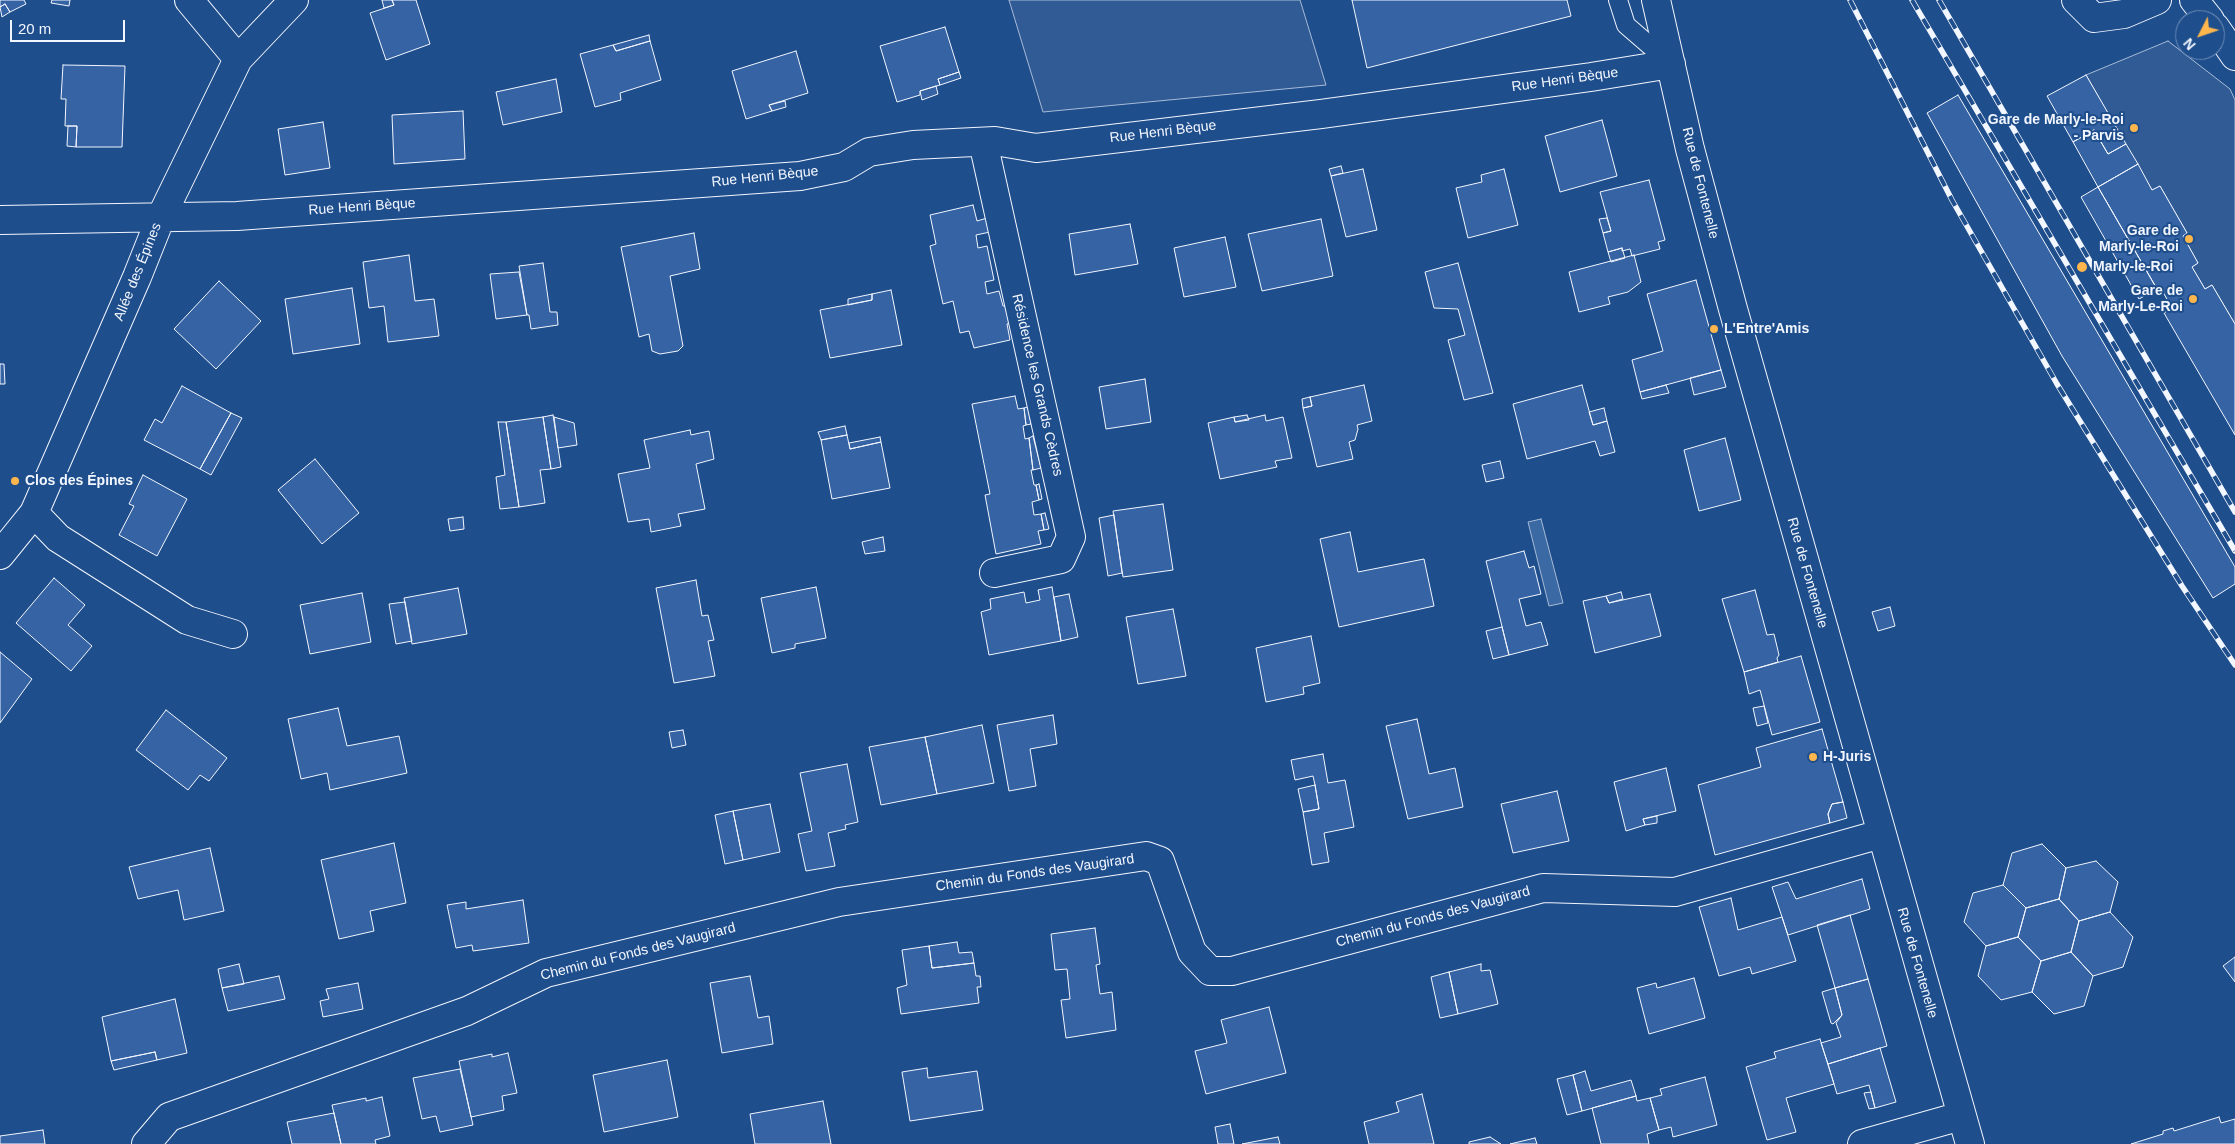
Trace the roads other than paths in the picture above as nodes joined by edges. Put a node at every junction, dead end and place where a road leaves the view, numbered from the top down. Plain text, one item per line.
1 (189, 0) edge
2 (294, 0) edge
3 (1618, 0) edge
4 (1656, 0) edge
5 (2158, 0) edge
6 (2194, 0) edge
7 (2085, 9) edge
8 (2202, 10) edge
9 (2225, 42) edge
10 (2235, 56) edge
11 (238, 59) junction
12 (1671, 64) junction
13 (983, 142) junction
14 (160, 218) junction
15 (0, 220) edge
16 (34, 513) junction
17 (0, 555) edge
18 (994, 573) dead end
19 (233, 634) dead end
20 (1881, 834) junction
21 (1961, 1116) junction
22 (146, 1144) edge
23 (1862, 1144) edge
24 (1970, 1144) edge

1 - 11 street
2 - 11 street, Allée des Épines
3 - 12 lane
4 - 12 street, Rue de Fontenelle
5 - 7 street
6 - 8 street
9 - 10 street
11 - 14 street, Allée des Épines
12 - 13 street, Rue Henri Bèque
12 - 20 street, Rue de Fontenelle
13 - 14 street, Rue Henri Bèque
13 - 18 street, Résidence les Grands Cèdres
14 - 15 street, Rue Henri Bèque
14 - 16 street, Allée des Épines
16 - 17 street, Allée des Épines
16 - 19 street
20 - 21 street, Rue de Fontenelle
20 - 22 street, Chemin du Fonds des Vaugirard
21 - 23 street
21 - 24 street, Rue de Fontenelle

